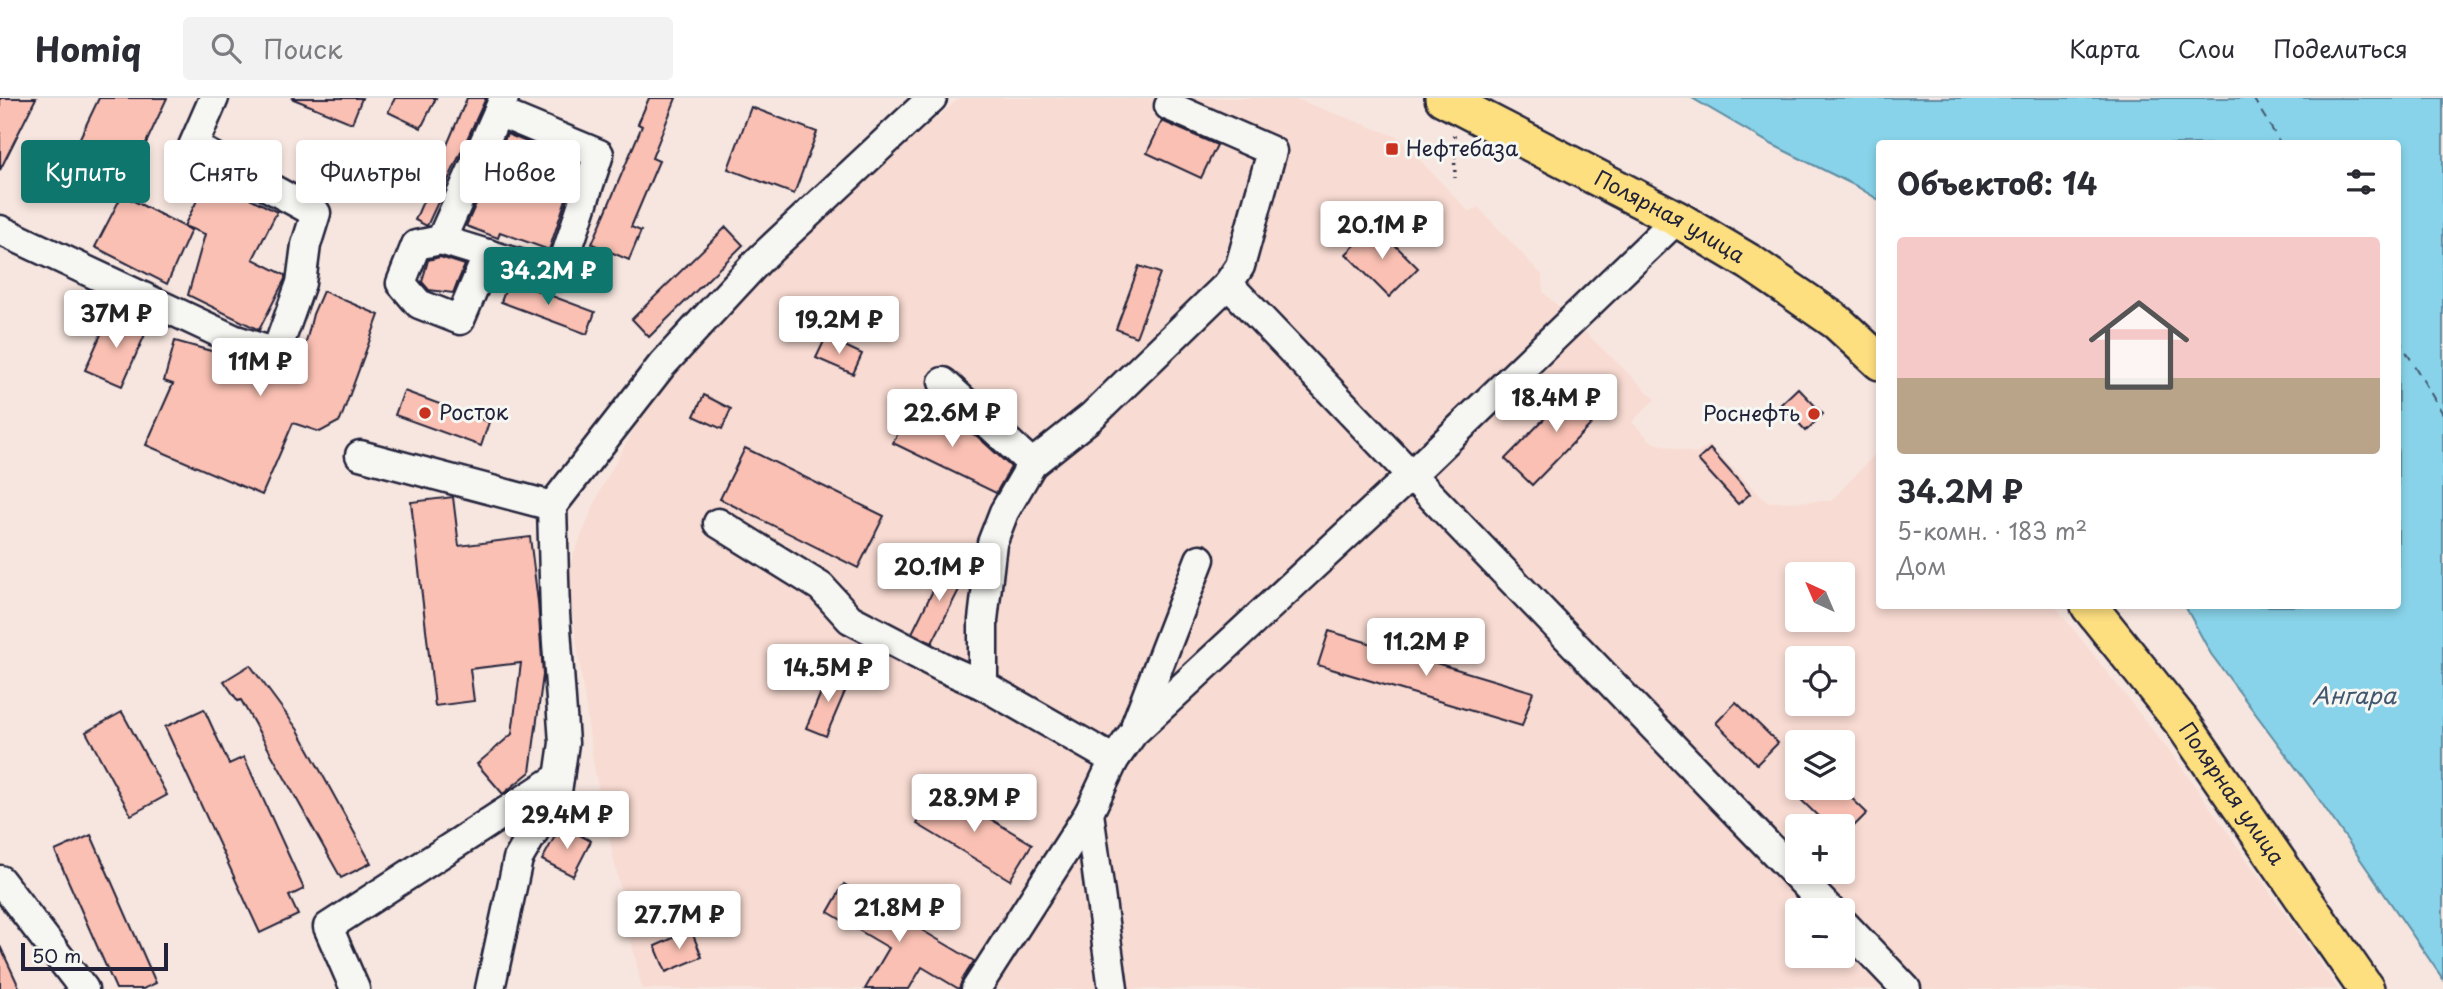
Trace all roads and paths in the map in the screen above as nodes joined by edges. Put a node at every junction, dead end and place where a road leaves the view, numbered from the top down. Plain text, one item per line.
1 (214, 98) edge
2 (932, 98) edge
3 (501, 105) edge
4 (1169, 106) dead end
5 (1449, 110) edge
6 (1455, 178) dead end
7 (1677, 219) junction
8 (0, 230) edge
9 (441, 240) junction
10 (488, 254) junction
11 (1228, 284) junction
12 (1876, 358) edge
13 (943, 382) dead end
14 (360, 455) dead end
15 (1032, 464) junction
16 (1411, 475) junction
17 (552, 506) junction
18 (718, 523) dead end
19 (1200, 559) dead end
20 (2092, 609) edge
21 (984, 685) junction
22 (1133, 733) junction
23 (1114, 760) junction
24 (559, 777) junction
25 (1089, 813) junction
26 (0, 880) edge
27 (1818, 898) edge
28 (1855, 936) edge
29 (84, 989) edge
30 (355, 989) edge
31 (490, 989) edge
32 (976, 989) edge
33 (1113, 989) edge
34 (1906, 989) edge
35 (2366, 989) edge

1 - 8 lane
2 - 17 lane
3 - 9 lane
3 - 10 lane
4 - 11 lane
5 - 6 path
5 - 7 main road, Полярная улица
7 - 12 main road, Полярная улица
7 - 16 lane
9 - 10 lane
9 - 10 lane
11 - 15 lane
11 - 16 lane
13 - 15 lane
14 - 17 lane
15 - 21 lane
16 - 22 lane
16 - 27 lane
17 - 24 lane
18 - 21 lane
19 - 22 lane
20 - 35 main road, Полярная улица
21 - 23 lane
22 - 23 lane
23 - 25 lane
24 - 30 lane
24 - 31 lane
25 - 32 lane
25 - 33 lane
26 - 29 lane
28 - 34 lane

